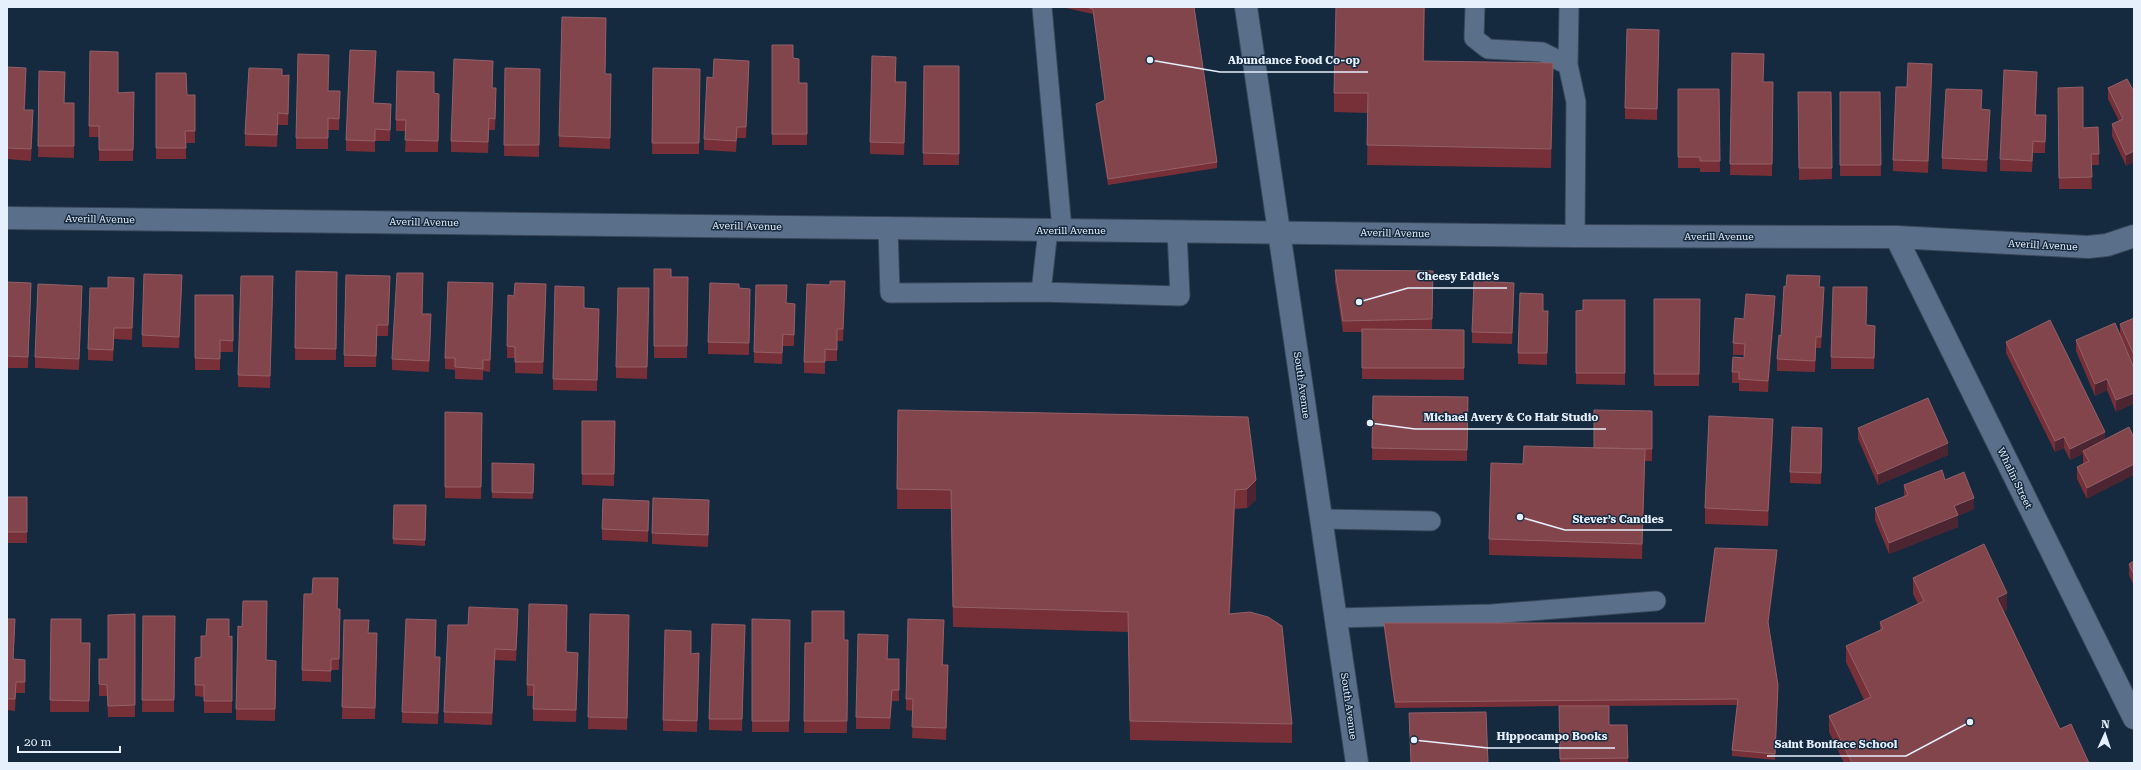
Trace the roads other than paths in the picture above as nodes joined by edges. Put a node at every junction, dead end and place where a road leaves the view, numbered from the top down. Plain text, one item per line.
1 (1042, 7) edge
2 (1246, 7) edge
3 (1475, 7) edge
4 (1569, 7) edge
5 (1568, 65) junction
6 (7, 218) edge
7 (888, 227) junction
8 (1055, 230) junction
9 (1177, 231) junction
10 (1280, 232) junction
11 (1574, 236) junction
12 (2134, 236) edge
13 (1896, 237) junction
14 (1041, 292) junction
15 (1321, 520) junction
16 (1431, 521) dead end
17 (1656, 601) dead end
18 (1336, 618) junction
19 (2134, 718) edge
20 (1357, 763) edge

1 - 8 lane
2 - 10 street, South Avenue
3 - 5 lane
4 - 5 lane
5 - 11 lane
6 - 7 street, Averill Avenue
7 - 8 street, Averill Avenue
7 - 14 lane
8 - 9 street, Averill Avenue
8 - 14 lane
9 - 10 street, Averill Avenue
9 - 14 lane
10 - 11 street, Averill Avenue
10 - 15 street, South Avenue
11 - 13 street, Averill Avenue
12 - 13 street, Averill Avenue
13 - 19 street, Whalin Street
15 - 16 lane
15 - 18 street, South Avenue
17 - 18 lane
18 - 20 street, South Avenue

